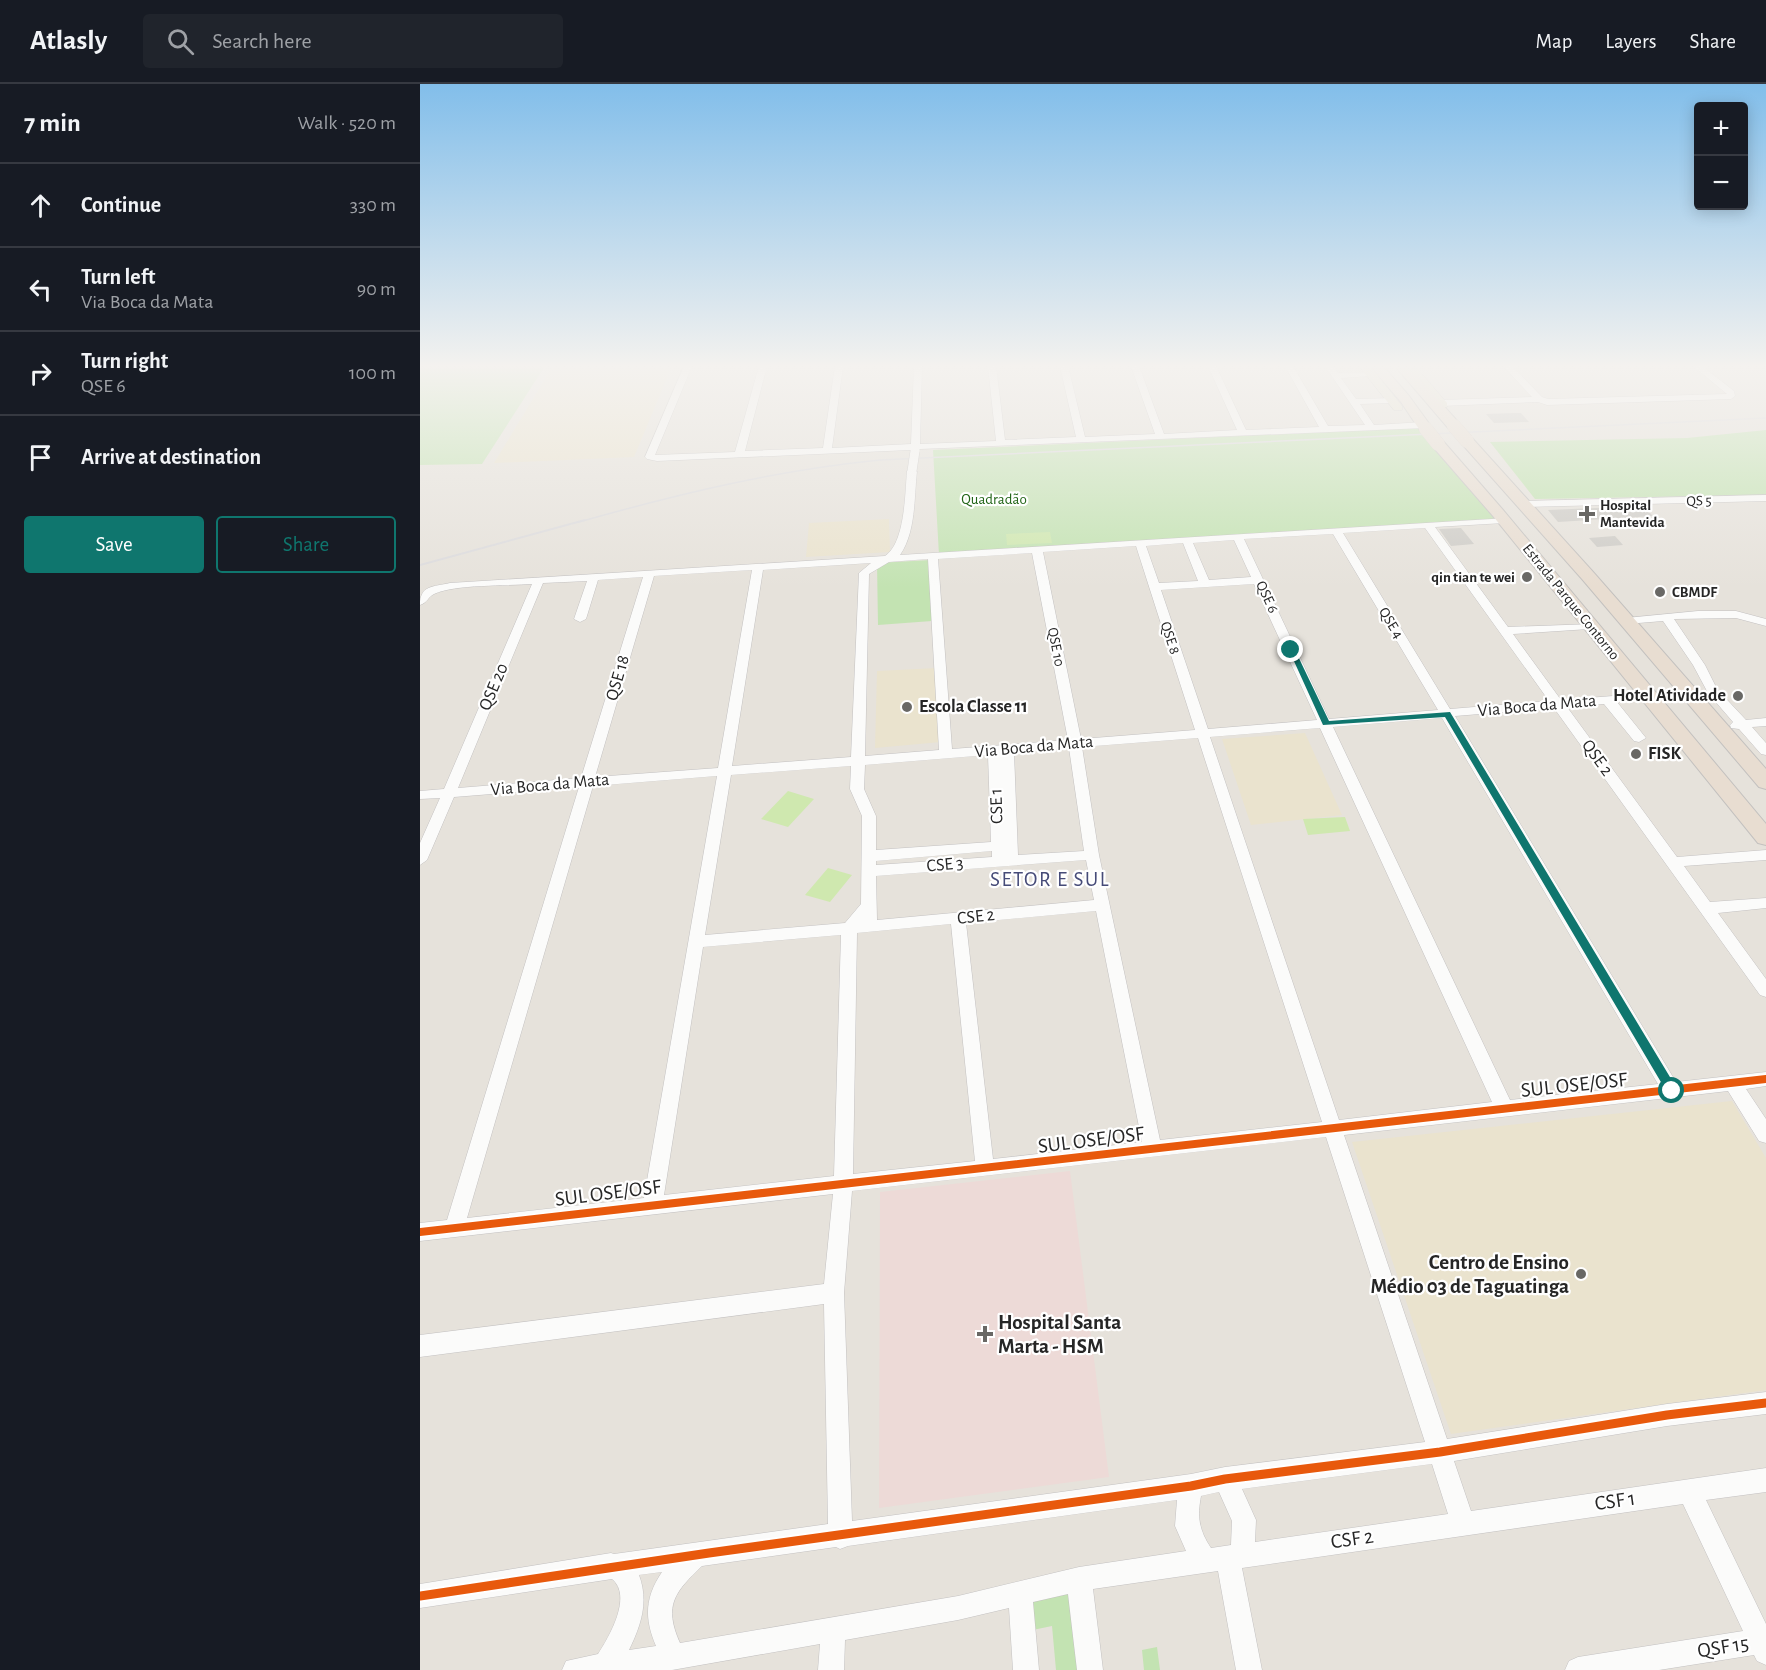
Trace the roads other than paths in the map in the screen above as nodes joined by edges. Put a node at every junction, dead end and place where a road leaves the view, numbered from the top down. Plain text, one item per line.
1 (656, 440) edge
2 (743, 440) edge
3 (829, 440) edge
4 (916, 440) edge
5 (1001, 440) edge
6 (1081, 440) edge
7 (1434, 440) edge
8 (1466, 440) edge
9 (1001, 443) junction
10 (916, 449) junction
11 (827, 451) junction
12 (739, 454) junction
13 (1766, 498) edge
14 (1524, 504) junction
15 (1504, 520) junction
16 (1428, 525) junction
17 (1337, 531) junction
18 (1238, 537) junction
19 (1187, 540) junction
20 (1140, 543) junction
21 (902, 544) junction
22 (1037, 549) junction
23 (920, 556) junction
24 (933, 556) junction
25 (885, 558) junction
26 (845, 561) junction
27 (758, 567) junction
28 (864, 573) junction
29 (649, 574) junction
30 (594, 578) junction
31 (1259, 580) junction
32 (539, 581) junction
33 (1205, 584) junction
34 (1153, 587) junction
35 (420, 602) edge
36 (1667, 618) junction
37 (580, 619) dead end
38 (1626, 621) junction
39 (1766, 623) edge
40 (1589, 626) junction
41 (1505, 631) junction
42 (1648, 696) junction
43 (1608, 700) junction
44 (1558, 704) junction
45 (1447, 714) junction
46 (1766, 722) edge
47 (1326, 723) junction
48 (1742, 724) junction
49 (1718, 726) junction
50 (1202, 734) junction
51 (1639, 738) dead end
52 (1075, 744) junction
53 (1001, 751) junction
54 (946, 754) junction
55 (1756, 758) edge
56 (858, 760) junction
57 (1705, 764) junction
58 (724, 770) junction
59 (588, 782) junction
60 (1766, 784) edge
61 (1725, 788) junction
62 (449, 793) junction
63 (420, 795) edge
64 (1766, 838) edge
65 (1005, 853) junction
66 (1092, 855) junction
67 (1766, 855) edge
68 (420, 860) edge
69 (1673, 862) junction
70 (870, 863) junction
71 (1766, 903) edge
72 (870, 904) junction
73 (1103, 904) junction
74 (1706, 908) junction
75 (958, 919) junction
76 (869, 927) junction
77 (849, 929) junction
78 (696, 942) junction
79 (1766, 991) edge
80 (1766, 1079) edge
81 (1732, 1082) junction
82 (1672, 1091) junction
83 (1505, 1110) junction
84 (1332, 1129) junction
85 (1766, 1135) edge
86 (1153, 1149) junction
87 (985, 1169) junction
88 (843, 1184) junction
89 (654, 1204) junction
90 (454, 1227) junction
91 (420, 1232) edge
92 (834, 1293) junction
93 (420, 1346) edge
94 (1766, 1402) edge
95 (1440, 1452) junction
96 (1225, 1479) junction
97 (1766, 1480) edge
98 (1191, 1486) junction
99 (1689, 1491) junction
100 (1463, 1523) junction
101 (840, 1537) junction
102 (695, 1556) junction
103 (1225, 1558) junction
104 (611, 1565) junction
105 (1079, 1579) junction
106 (1020, 1593) junction
107 (420, 1596) edge
108 (833, 1629) junction
109 (1764, 1647) edge
110 (673, 1657) junction
111 (605, 1666) junction
112 (632, 1666) edge
113 (1605, 1668) edge
114 (575, 1670) edge
115 (831, 1670) edge
116 (1026, 1670) edge
117 (1090, 1670) edge
118 (1250, 1670) edge
119 (1578, 1670) edge

1 - 12 street
2 - 12 street
3 - 11 street
4 - 10 street
5 - 9 street
6 - 9 street
7 - 15 highway, Estrada Parque Contorno, bridge
8 - 14 highway, Estrada Parque Contorno, bridge
9 - 10 street
10 - 11 street
10 - 21 street, bridge
11 - 12 street
13 - 14 street, QS 5
14 - 38 highway, Estrada Parque Contorno
15 - 16 street
15 - 40 highway, Estrada Parque Contorno
16 - 17 street
16 - 41 street, QSE 2
17 - 18 street
17 - 45 street, QSE 4
18 - 19 street
18 - 31 street, QSE 6
19 - 20 street
19 - 33 street
20 - 22 street
20 - 34 street, QSE 8
21 - 23 street
21 - 25 street
22 - 24 street
22 - 52 street, QSE 10
23 - 24 street
23 - 25 street
24 - 54 street
25 - 26 street
25 - 28 street
26 - 27 street
26 - 28 street
27 - 29 street
27 - 58 street
28 - 56 street
29 - 30 street
29 - 59 street, QSE 18
30 - 32 street
30 - 37 street
31 - 33 street
31 - 47 street, QSE 6
32 - 35 street
32 - 62 street, QSE 20
33 - 34 street
34 - 50 street, QSE 8
36 - 38 street
36 - 39 street
36 - 48 street
38 - 49 highway, Estrada Parque Contorno
40 - 41 street
40 - 42 highway, Estrada Parque Contorno
41 - 44 street, QSE 2
42 - 43 street, Via Boca da Mata
42 - 57 highway, Estrada Parque Contorno
43 - 44 street, Via Boca da Mata
43 - 51 street
44 - 45 street, Via Boca da Mata
44 - 69 street, QSE 2
45 - 47 street, Via Boca da Mata
45 - 82 street, QSE 4
46 - 48 street
47 - 50 street, Via Boca da Mata
47 - 83 street, QSE 6
48 - 49 street
48 - 55 street
49 - 55 highway, Estrada Parque Contorno
50 - 52 street, Via Boca da Mata
50 - 84 street, QSE 8
52 - 53 street, Via Boca da Mata
52 - 66 street, QSE 10
53 - 54 street, Via Boca da Mata
53 - 65 street, CSE 1
54 - 56 street, Via Boca da Mata
55 - 57 highway
55 - 60 highway, Estrada Parque Contorno
56 - 58 street, Via Boca da Mata
56 - 70 street
57 - 61 highway, Estrada Parque Contorno
58 - 59 street, Via Boca da Mata
58 - 78 street
59 - 62 street, Via Boca da Mata
59 - 90 street, QSE 18
60 - 61 highway
61 - 64 highway, Estrada Parque Contorno
62 - 63 street, Via Boca da Mata
62 - 68 street, QSE 20
65 - 66 street, CSE 3
65 - 70 street, CSE 3
66 - 73 street, QSE 10
67 - 69 street
69 - 74 street, QSE 2
70 - 72 street
71 - 74 street
72 - 76 street
72 - 77 street
73 - 75 street, CSE 2
73 - 86 street, QSE 10
74 - 79 street, QSE 2
75 - 76 street, CSE 2
75 - 87 street
76 - 77 street, CSE 2
77 - 78 street, CSE 2
77 - 88 street
78 - 89 street
80 - 81 street, SUL OSE/OSF
81 - 82 street, SUL OSE/OSF
81 - 85 street
82 - 83 street, SUL OSE/OSF
83 - 84 street, SUL OSE/OSF
84 - 86 street, SUL OSE/OSF
84 - 95 street, QSE 8
86 - 87 street, SUL OSE/OSF
87 - 88 street, SUL OSE/OSF
88 - 89 street, SUL OSE/OSF
88 - 92 street
89 - 90 street, SUL OSE/OSF
90 - 91 street, SUL OSE/OSF
92 - 93 street
92 - 101 street
94 - 95 street
95 - 96 street
95 - 100 street, QSE 8
96 - 98 street
96 - 103 street
97 - 99 street, CSF 1
98 - 101 street
98 - 103 street
99 - 100 street, CSF 1
99 - 109 street
100 - 103 street, CSF 2
101 - 102 street
102 - 104 street
102 - 110 street
103 - 105 street, CSF 2
103 - 118 street
104 - 107 street
104 - 111 street
105 - 106 street, CSF 2
105 - 117 street
106 - 108 street, CSF 2
106 - 116 street
108 - 110 street, CSF 2
108 - 115 street
109 - 113 street, QSF 15
110 - 112 street, CSF 2
111 - 112 street, CSF 2
111 - 114 street, CSF 2
113 - 119 street, QSF 15

